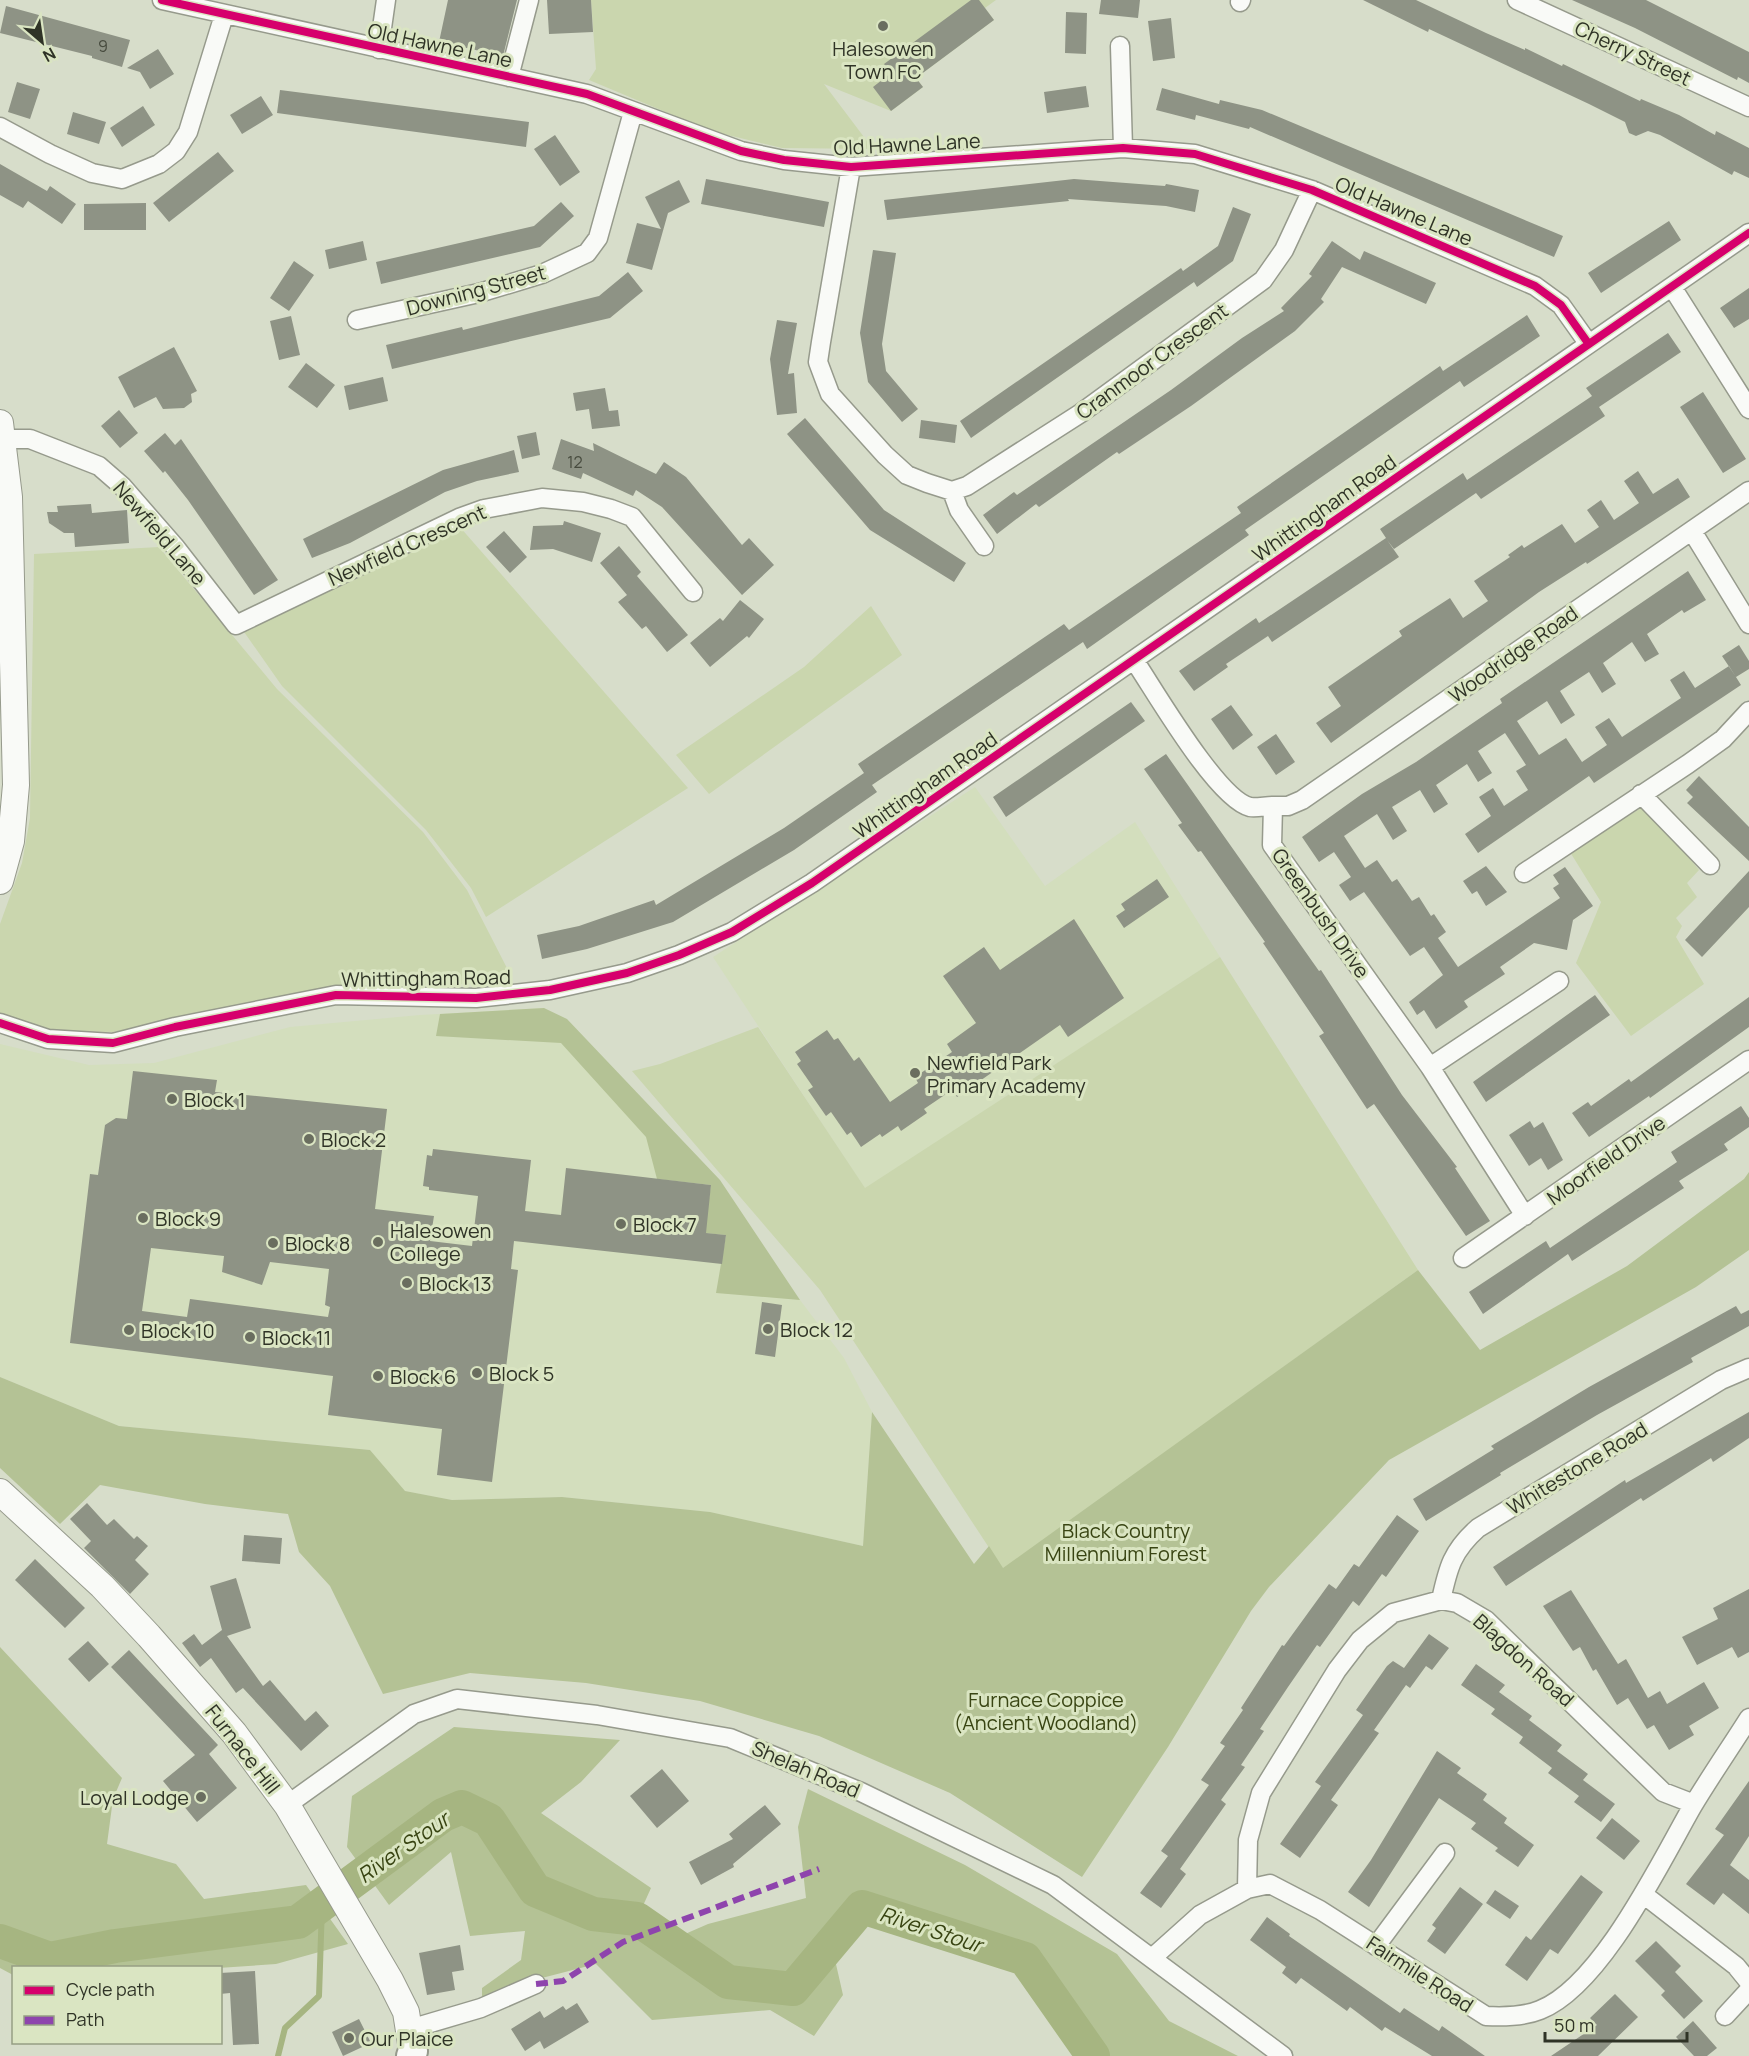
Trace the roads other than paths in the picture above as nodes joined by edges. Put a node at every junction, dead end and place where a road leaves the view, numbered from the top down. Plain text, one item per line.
1 (162, 0) edge
2 (386, 0) edge
3 (530, 0) edge
4 (1517, 0) edge
5 (224, 15) junction
6 (1120, 46) dead end
7 (379, 49) junction
8 (509, 77) junction
9 (1749, 106) edge
10 (633, 112) junction
11 (0, 127) edge
12 (1123, 148) junction
13 (851, 167) junction
14 (1312, 190) junction
15 (1749, 233) edge
16 (1672, 287) junction
17 (357, 320) dead end
18 (1588, 343) junction
19 (1749, 409) edge
20 (2, 431) edge
21 (952, 491) junction
22 (1749, 491) edge
23 (1692, 531) junction
24 (984, 546) dead end
25 (693, 592) dead end
26 (1749, 624) edge
27 (236, 625) joint
28 (1134, 660) junction
29 (1749, 711) edge
30 (1641, 794) junction
31 (1273, 806) junction
32 (1710, 866) dead end
33 (1524, 873) dead end
34 (0, 880) edge
35 (1559, 981) dead end
36 (0, 1023) edge
37 (1749, 1060) edge
38 (1430, 1067) junction
39 (1525, 1216) junction
40 (1463, 1258) dead end
41 (1749, 1368) edge
42 (0, 1492) edge
43 (1442, 1600) junction
44 (1749, 1718) edge
45 (1694, 1804) junction
46 (287, 1805) junction
47 (1445, 1853) dead end
48 (1247, 1889) junction
49 (1643, 1894) junction
50 (1376, 1946) junction
51 (1152, 1958) junction
52 (1749, 1982) edge
53 (536, 1984) dead end
54 (1749, 1990) edge
55 (1725, 2016) dead end
56 (412, 2048) edge
57 (1283, 2056) edge

1 - 5 street, Old Hawne Lane
2 - 7 street
3 - 8 street
4 - 9 street, Cherry Street
5 - 7 street, Old Hawne Lane
5 - 11 street
6 - 12 street
7 - 8 street, Old Hawne Lane
8 - 10 street, Old Hawne Lane
10 - 13 street, Old Hawne Lane
10 - 17 street, Downing Street
12 - 13 street, Old Hawne Lane
12 - 14 street, Old Hawne Lane
13 - 21 street
14 - 18 street, Old Hawne Lane
14 - 21 street, Cranmoor Crescent
15 - 16 street, Whittingham Road
16 - 18 street, Whittingham Road
16 - 19 street
18 - 28 street, Whittingham Road
20 - 27 street, Newfield Lane
20 - 34 street
21 - 24 street
22 - 23 street, Woodridge Road
23 - 26 street
23 - 31 street, Woodridge Road
25 - 27 street, Newfield Crescent
28 - 31 street
28 - 36 street, Whittingham Road
29 - 30 street
30 - 32 street
30 - 33 street
31 - 38 street, Greenbush Drive
35 - 38 street
37 - 39 street, Moorfield Drive
38 - 39 street, Greenbush Drive
39 - 40 street, Moorfield Drive
41 - 43 street, Whitestone Road
42 - 46 street, Furnace Hill
43 - 45 street, Blagdon Road
43 - 48 street
44 - 45 street, Fairmile Road
45 - 49 street, Fairmile Road
46 - 51 street, Shelah Road
46 - 56 street, Furnace Hill
47 - 50 street
48 - 50 street, Fairmile Road
48 - 51 street, Fairmile Road
49 - 50 street, Fairmile Road
49 - 52 street
51 - 57 street, Shelah Road
53 - 56 street
54 - 55 street

